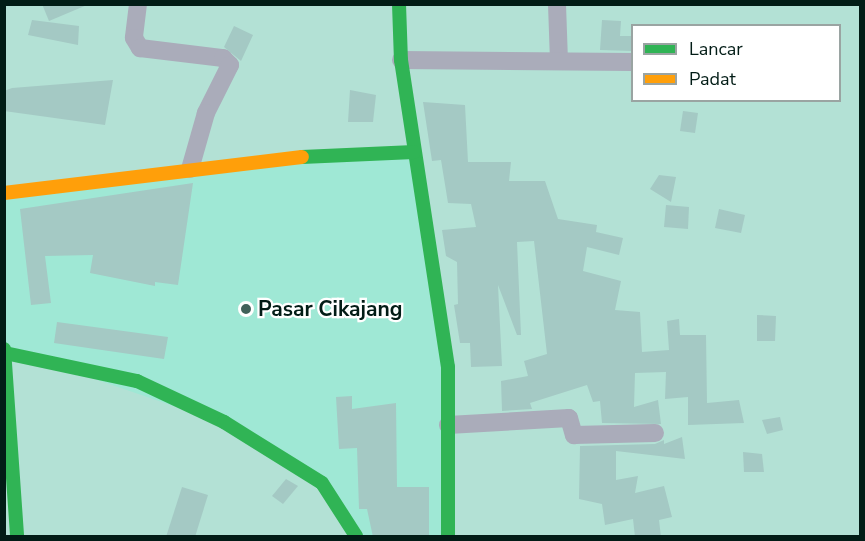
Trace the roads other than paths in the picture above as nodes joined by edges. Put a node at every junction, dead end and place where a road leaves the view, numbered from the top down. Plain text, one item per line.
1 (138, 4) edge
2 (399, 4) edge
3 (556, 4) edge
4 (401, 60) junction
5 (559, 61) junction
6 (631, 62) edge
7 (414, 152) junction
8 (190, 169) junction
9 (4, 194) edge
10 (5, 351) edge
11 (7, 400) edge
12 (448, 424) junction
13 (655, 433) dead end
14 (17, 537) edge
15 (356, 537) edge
16 (448, 537) edge

1 - 8 street
2 - 4 street
3 - 5 street
4 - 5 street
4 - 7 street
5 - 6 street
7 - 8 street
7 - 12 street
8 - 9 street
10 - 11 street
10 - 15 street
11 - 14 street
12 - 13 street
12 - 16 street

